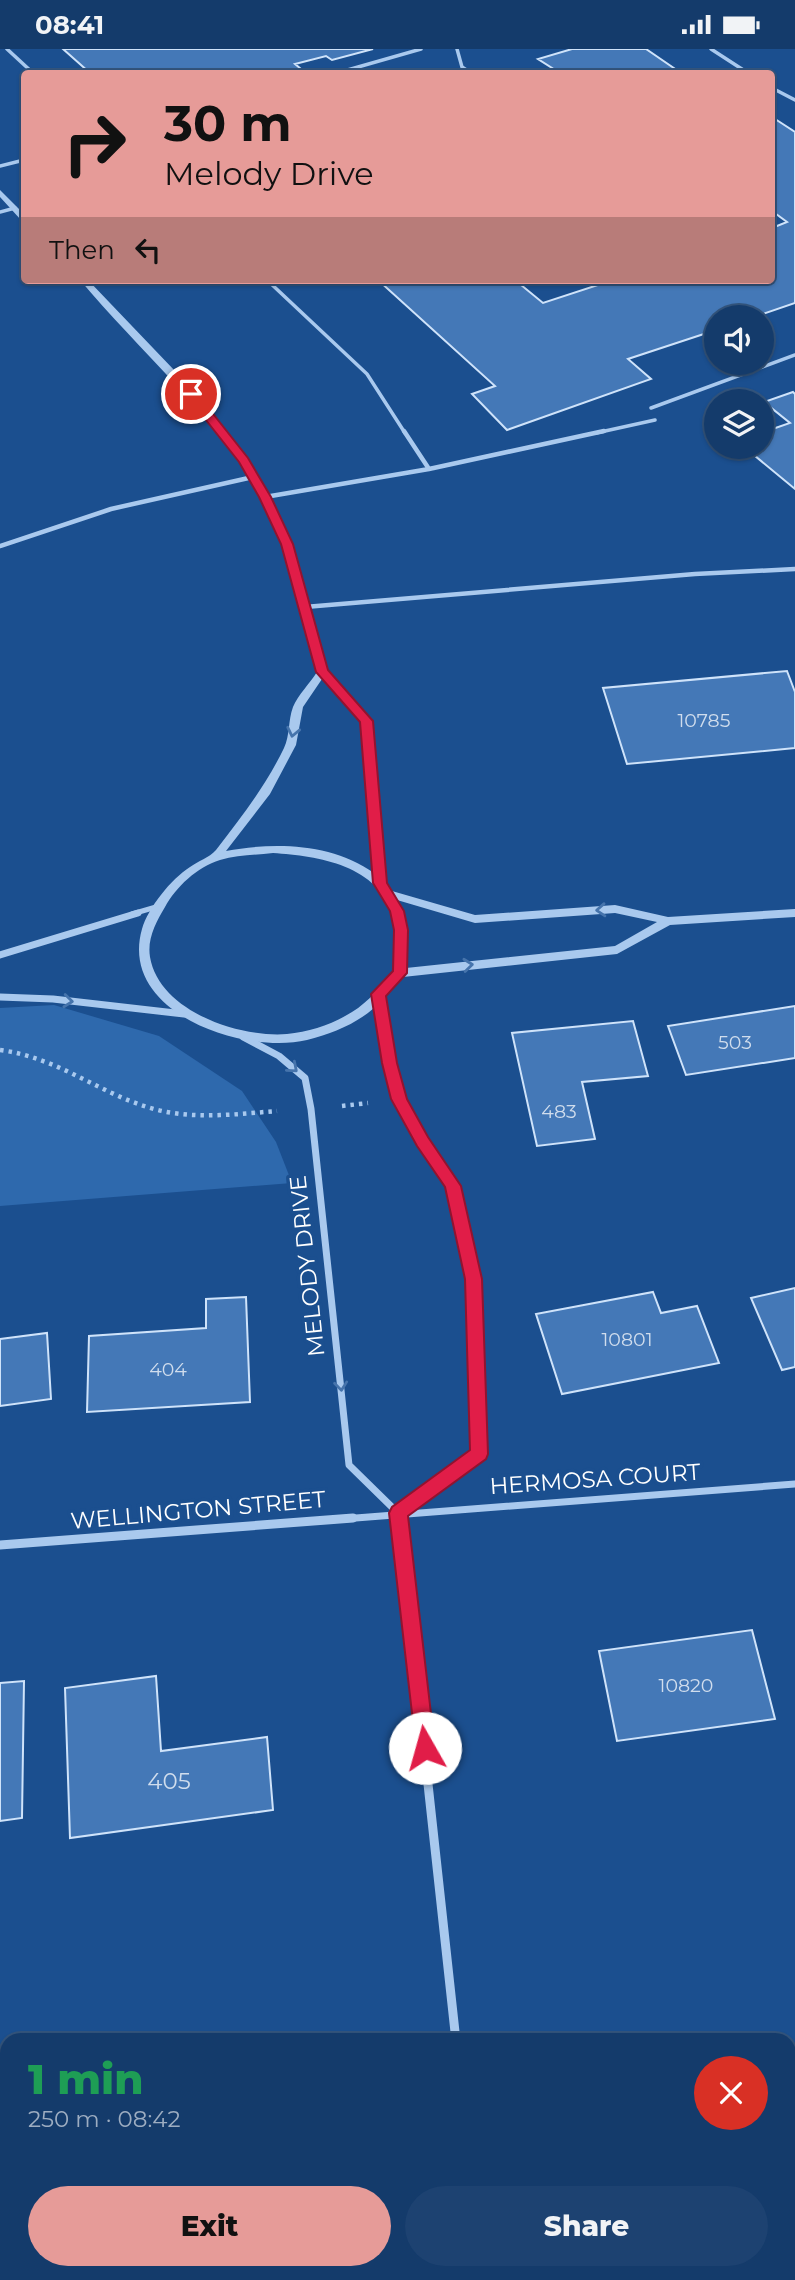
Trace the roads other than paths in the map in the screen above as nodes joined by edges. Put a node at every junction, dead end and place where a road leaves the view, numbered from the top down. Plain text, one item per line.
1 (7, 49) edge
2 (421, 49) edge
3 (457, 49) edge
4 (711, 49) edge
5 (30, 70) edge
6 (348, 70) edge
7 (466, 70) edge
8 (743, 70) edge
9 (775, 90) edge
10 (795, 100) edge
11 (21, 161) edge
12 (0, 166) edge
13 (0, 192) edge
14 (15, 208) junction
15 (0, 212) edge
16 (21, 215) edge
17 (88, 284) edge
18 (271, 284) edge
19 (795, 355) edge
20 (652, 408) dead end
21 (655, 419) dead end
22 (429, 469) junction
23 (253, 477) junction
24 (265, 497) junction
25 (0, 546) edge
26 (795, 569) edge
27 (305, 607) junction
28 (322, 672) junction
29 (215, 858) junction
30 (380, 883) junction
31 (388, 894) junction
32 (156, 907) junction
33 (795, 913) edge
34 (668, 921) junction
35 (0, 955) edge
36 (400, 973) junction
37 (378, 994) junction
38 (0, 997) edge
39 (184, 1014) junction
40 (235, 1033) junction
41 (795, 1484) edge
42 (398, 1513) junction
43 (0, 1545) edge
44 (455, 2033) edge

1 - 5 lane
2 - 6 lane
3 - 7 lane
4 - 8 lane
9 - 10 lane
11 - 12 lane
13 - 14 street
14 - 15 lane
14 - 16 street
17 - 23 street
18 - 22 lane
19 - 20 lane
21 - 22 lane
22 - 24 lane
23 - 24 street
23 - 25 lane
24 - 27 street
26 - 27 lane
27 - 28 street
28 -> 29 street
28 - 30 street
29 - 30 street
29 - 32 street
30 - 31 street
34 -> 31 street
31 - 36 street
32 - 35 street
32 - 39 street
33 - 34 street
36 -> 34 street
36 - 37 street
37 - 40 street
37 - 42 street
38 -> 39 street
39 - 40 street
40 -> 42 street, MELODY DRIVE
41 - 42 street, HERMOSA COURT
42 - 43 street, WELLINGTON STREET
42 - 44 street

